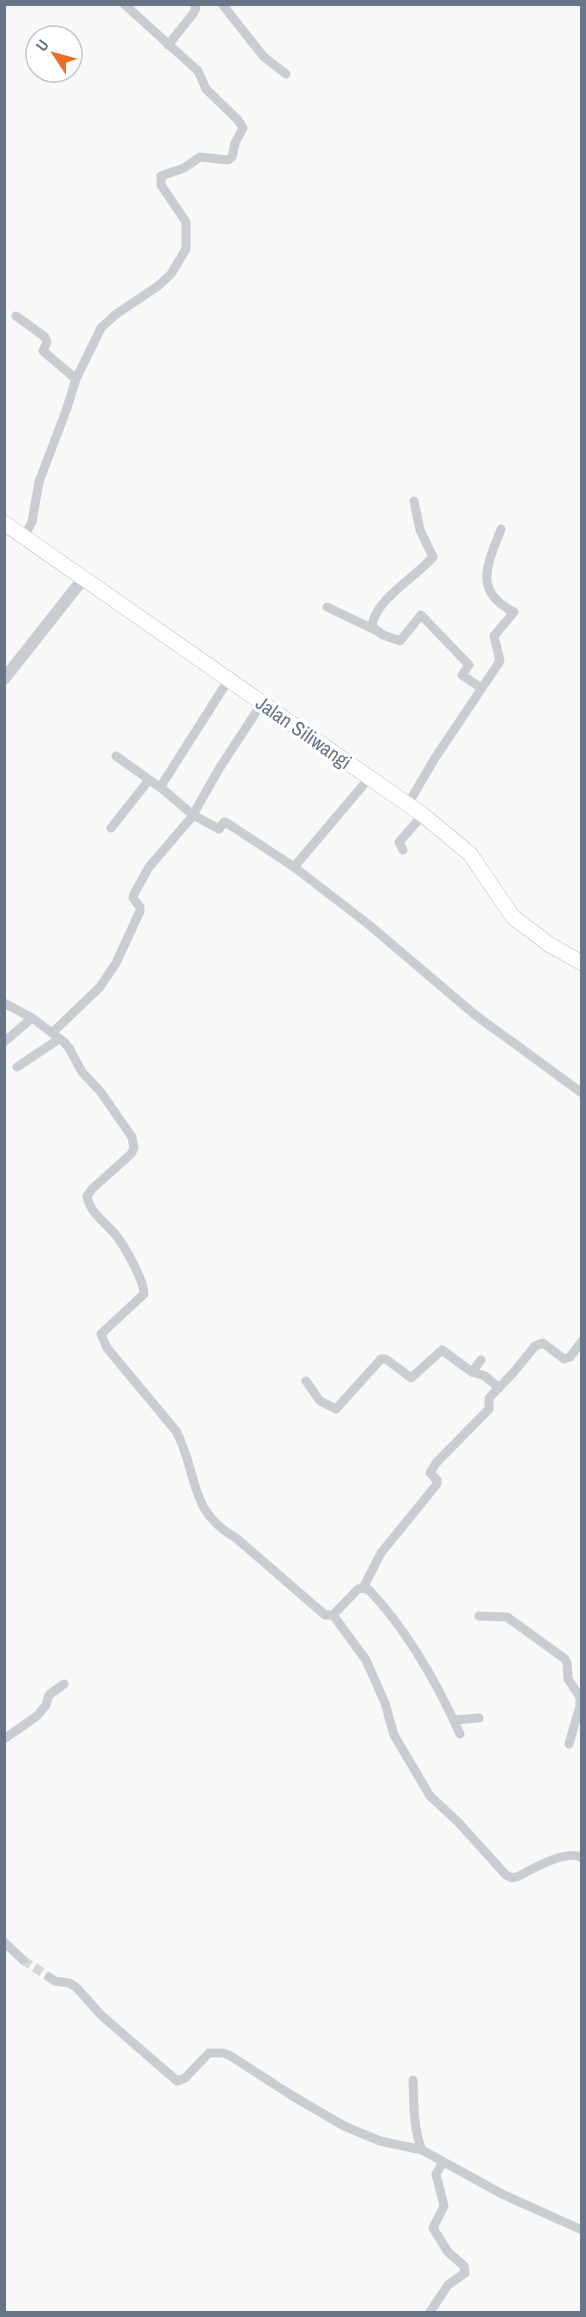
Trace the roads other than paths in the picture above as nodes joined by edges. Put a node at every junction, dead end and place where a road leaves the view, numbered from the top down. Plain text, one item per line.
1 (124, 4) edge
2 (194, 4) edge
3 (222, 4) edge
4 (168, 45) junction
5 (286, 74) dead end
6 (16, 316) dead end
7 (76, 379) junction
8 (414, 501) dead end
9 (4, 523) edge
10 (501, 529) dead end
11 (24, 537) junction
12 (81, 577) junction
13 (327, 607) dead end
14 (374, 629) junction
15 (4, 672) edge
16 (4, 679) edge
17 (229, 679) junction
18 (482, 688) junction
19 (262, 703) junction
20 (116, 756) dead end
21 (370, 777) junction
22 (149, 780) junction
23 (159, 786) junction
24 (408, 804) junction
25 (193, 815) junction
26 (423, 815) junction
27 (111, 828) dead end
28 (403, 850) dead end
29 (294, 867) junction
30 (582, 963) edge
31 (4, 1003) edge
32 (32, 1018) junction
33 (56, 1036) junction
34 (4, 1041) edge
35 (17, 1067) dead end
36 (582, 1093) edge
37 (582, 1341) edge
38 (481, 1360) dead end
39 (472, 1372) junction
40 (306, 1382) dead end
41 (499, 1388) junction
42 (363, 1588) junction
43 (333, 1615) junction
44 (479, 1616) dead end
45 (64, 1684) dead end
46 (581, 1696) edge
47 (479, 1718) dead end
48 (454, 1720) junction
49 (460, 1734) dead end
50 (4, 1739) edge
51 (569, 1744) dead end
52 (582, 1858) edge
53 (4, 1942) edge
54 (23, 1960) tunnel mouth
55 (49, 1977) tunnel mouth
56 (413, 2080) dead end
57 (422, 2150) junction
58 (443, 2162) junction
59 (582, 2230) edge
60 (430, 2313) edge

1 - 4 street
2 - 4 street
3 - 5 street
4 - 7 street
6 - 7 street
7 - 11 street
8 - 14 street
9 - 11 main road, Jalan Siliwangi
10 - 18 street
11 - 12 main road, Jalan Siliwangi
12 - 15 street
12 - 16 street
12 - 17 main road, Jalan Siliwangi
13 - 14 street
14 - 18 street
17 - 19 main road, Jalan Siliwangi
17 - 23 street
18 - 24 street
19 - 21 main road, Jalan Siliwangi
19 - 25 street
20 - 22 street
21 - 24 main road, Jalan Siliwangi
21 - 29 street
22 - 23 street
22 - 27 street
23 - 25 street
24 - 26 main road, Jalan Siliwangi
25 - 29 street
25 - 33 street
26 - 28 street
26 - 30 main road, Jalan Siliwangi
29 - 36 street
31 - 32 street
32 - 33 street
32 - 34 street
33 - 35 street
33 - 43 street
37 - 41 street
38 - 39 street
39 - 40 street
39 - 41 street
41 - 42 street
42 - 43 street
42 - 48 street
43 - 52 street
44 - 46 street
45 - 50 street
46 - 51 street
47 - 48 street
48 - 49 street
53 - 54 street
55 - 57 street
56 - 57 street
57 - 58 street
58 - 59 street
58 - 60 street

